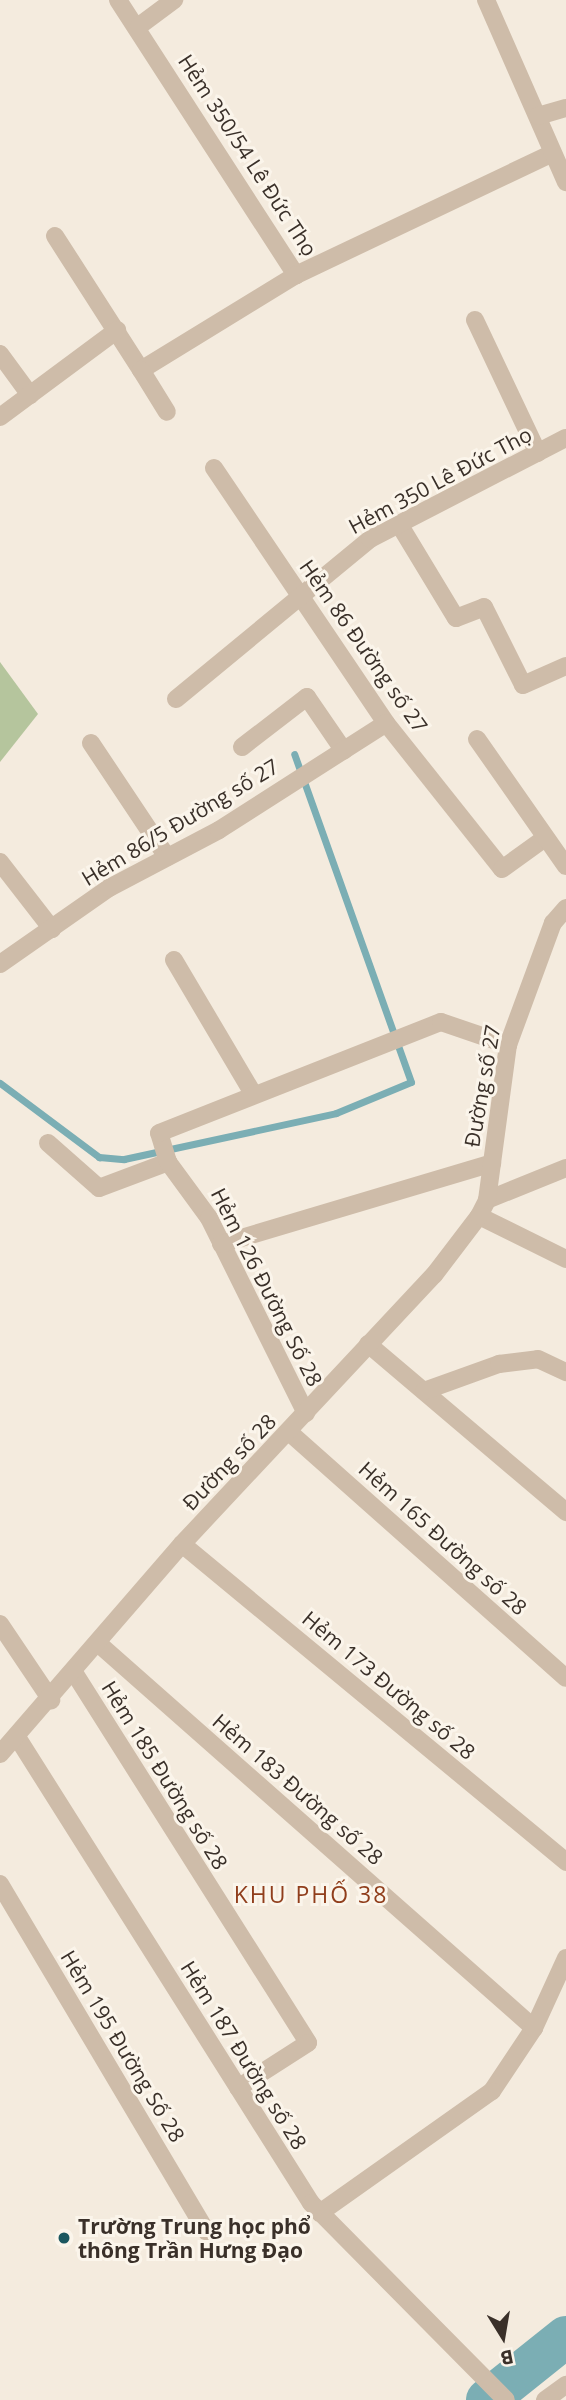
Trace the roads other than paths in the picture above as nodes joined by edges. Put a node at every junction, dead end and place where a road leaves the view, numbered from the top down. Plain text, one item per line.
1 (118, 0) edge
2 (174, 0) edge
3 (486, 0) edge
4 (139, 26) junction
5 (566, 108) edge
6 (538, 117) junction
7 (553, 153) junction
8 (566, 182) edge
9 (55, 236) dead end
10 (296, 275) junction
11 (475, 320) dead end
12 (117, 330) junction
13 (0, 354) edge
14 (141, 370) junction
15 (30, 395) junction
16 (167, 412) dead end
17 (0, 418) edge
18 (564, 446) edge
19 (538, 453) junction
20 (214, 468) dead end
21 (399, 524) junction
22 (299, 593) junction
23 (566, 666) edge
24 (176, 699) dead end
25 (386, 723) junction
26 (477, 738) dead end
27 (91, 743) dead end
28 (242, 747) dead end
29 (344, 751) junction
30 (545, 838) junction
31 (167, 857) junction
32 (0, 862) edge
33 (566, 866) edge
34 (566, 908) edge
35 (52, 929) junction
36 (174, 960) dead end
37 (0, 964) edge
38 (508, 1045) junction
39 (252, 1092) junction
40 (48, 1143) dead end
41 (169, 1163) junction
42 (492, 1163) junction
43 (566, 1168) edge
44 (487, 1200) junction
45 (479, 1216) junction
46 (221, 1244) junction
47 (566, 1259) edge
48 (368, 1344) junction
49 (566, 1372) edge
50 (424, 1391) junction
51 (306, 1413) junction
52 (289, 1432) junction
53 (566, 1512) edge
54 (182, 1544) junction
55 (0, 1624) edge
56 (100, 1645) junction
57 (75, 1674) junction
58 (566, 1678) edge
59 (51, 1700) junction
60 (17, 1737) junction
61 (0, 1754) edge
62 (566, 1862) edge
63 (0, 1884) edge
64 (566, 1958) edge
65 (534, 2028) junction
66 (238, 2088) junction
67 (320, 2213) junction
68 (206, 2231) dead end
69 (566, 2385) edge
70 (506, 2400) edge
71 (545, 2400) edge

1 - 4 street, Hẻm 350/54 Lê Đức Thọ
2 - 4 street
3 - 6 street
4 - 10 street, Hẻm 350/54 Lê Đức Thọ
5 - 6 street
6 - 7 street
7 - 8 street
7 - 10 street, Hẻm 350/54 Lê Đức Thọ
9 - 12 street
10 - 14 street
11 - 19 street
12 - 14 street
12 - 15 street
13 - 15 street
14 - 16 street
15 - 17 street
18 - 19 street, Hẻm 350 Lê Đức Thọ
19 - 21 street, Hẻm 350 Lê Đức Thọ
20 - 22 street, Hẻm 86 Đường số 27
21 - 22 street, Hẻm 350 Lê Đức Thọ
21 - 23 street
22 - 24 street, Hẻm 350 Lê Đức Thọ
22 - 25 street, Hẻm 86 Đường số 27
25 - 29 street, Hẻm 86/5 Đường số 27
25 - 30 street, Hẻm 86 Đường số 27
26 - 30 street
27 - 31 street
28 - 29 street
29 - 31 street, Hẻm 86/5 Đường số 27
30 - 33 street
31 - 35 street, Hẻm 86/5 Đường số 27
32 - 35 street
34 - 38 street, Đường số 27
35 - 37 street, Hẻm 86/5 Đường số 27
36 - 39 street
38 - 39 street
38 - 42 street, Đường số 27
39 - 41 street, Hẻm 126 Đường Số 28
40 - 41 street
41 - 46 street, Hẻm 126 Đường Số 28
42 - 44 street, Đường số 27
42 - 46 street
43 - 44 street
44 - 45 street, Đường số 28
45 - 47 street
45 - 48 street, Đường số 28
46 - 51 street, Hẻm 126 Đường Số 28
48 - 50 street
48 - 51 street, Đường số 28
49 - 50 street
50 - 53 street
51 - 52 street, Đường số 28
52 - 54 street, Đường số 28
52 - 58 street, Hẻm 165 Đường số 28
54 - 56 street, Đường số 28
54 - 62 street, Hẻm 173 Đường số 28
55 - 59 street
56 - 57 street, Đường số 28
56 - 65 street, Hẻm 183 Đường số 28
57 - 59 street, Đường số 28
57 - 66 street, Hẻm 185 Đường số 28
59 - 60 street, Đường số 28
60 - 61 street, Đường số 28
60 - 66 street, Hẻm 187 Đường số 28
63 - 68 street, Hẻm 195 Đường Số 28
64 - 65 street
65 - 67 street
66 - 67 street, Hẻm 187 Đường số 28
67 - 70 street, Hẻm 187 Đường số 28
69 - 71 street

